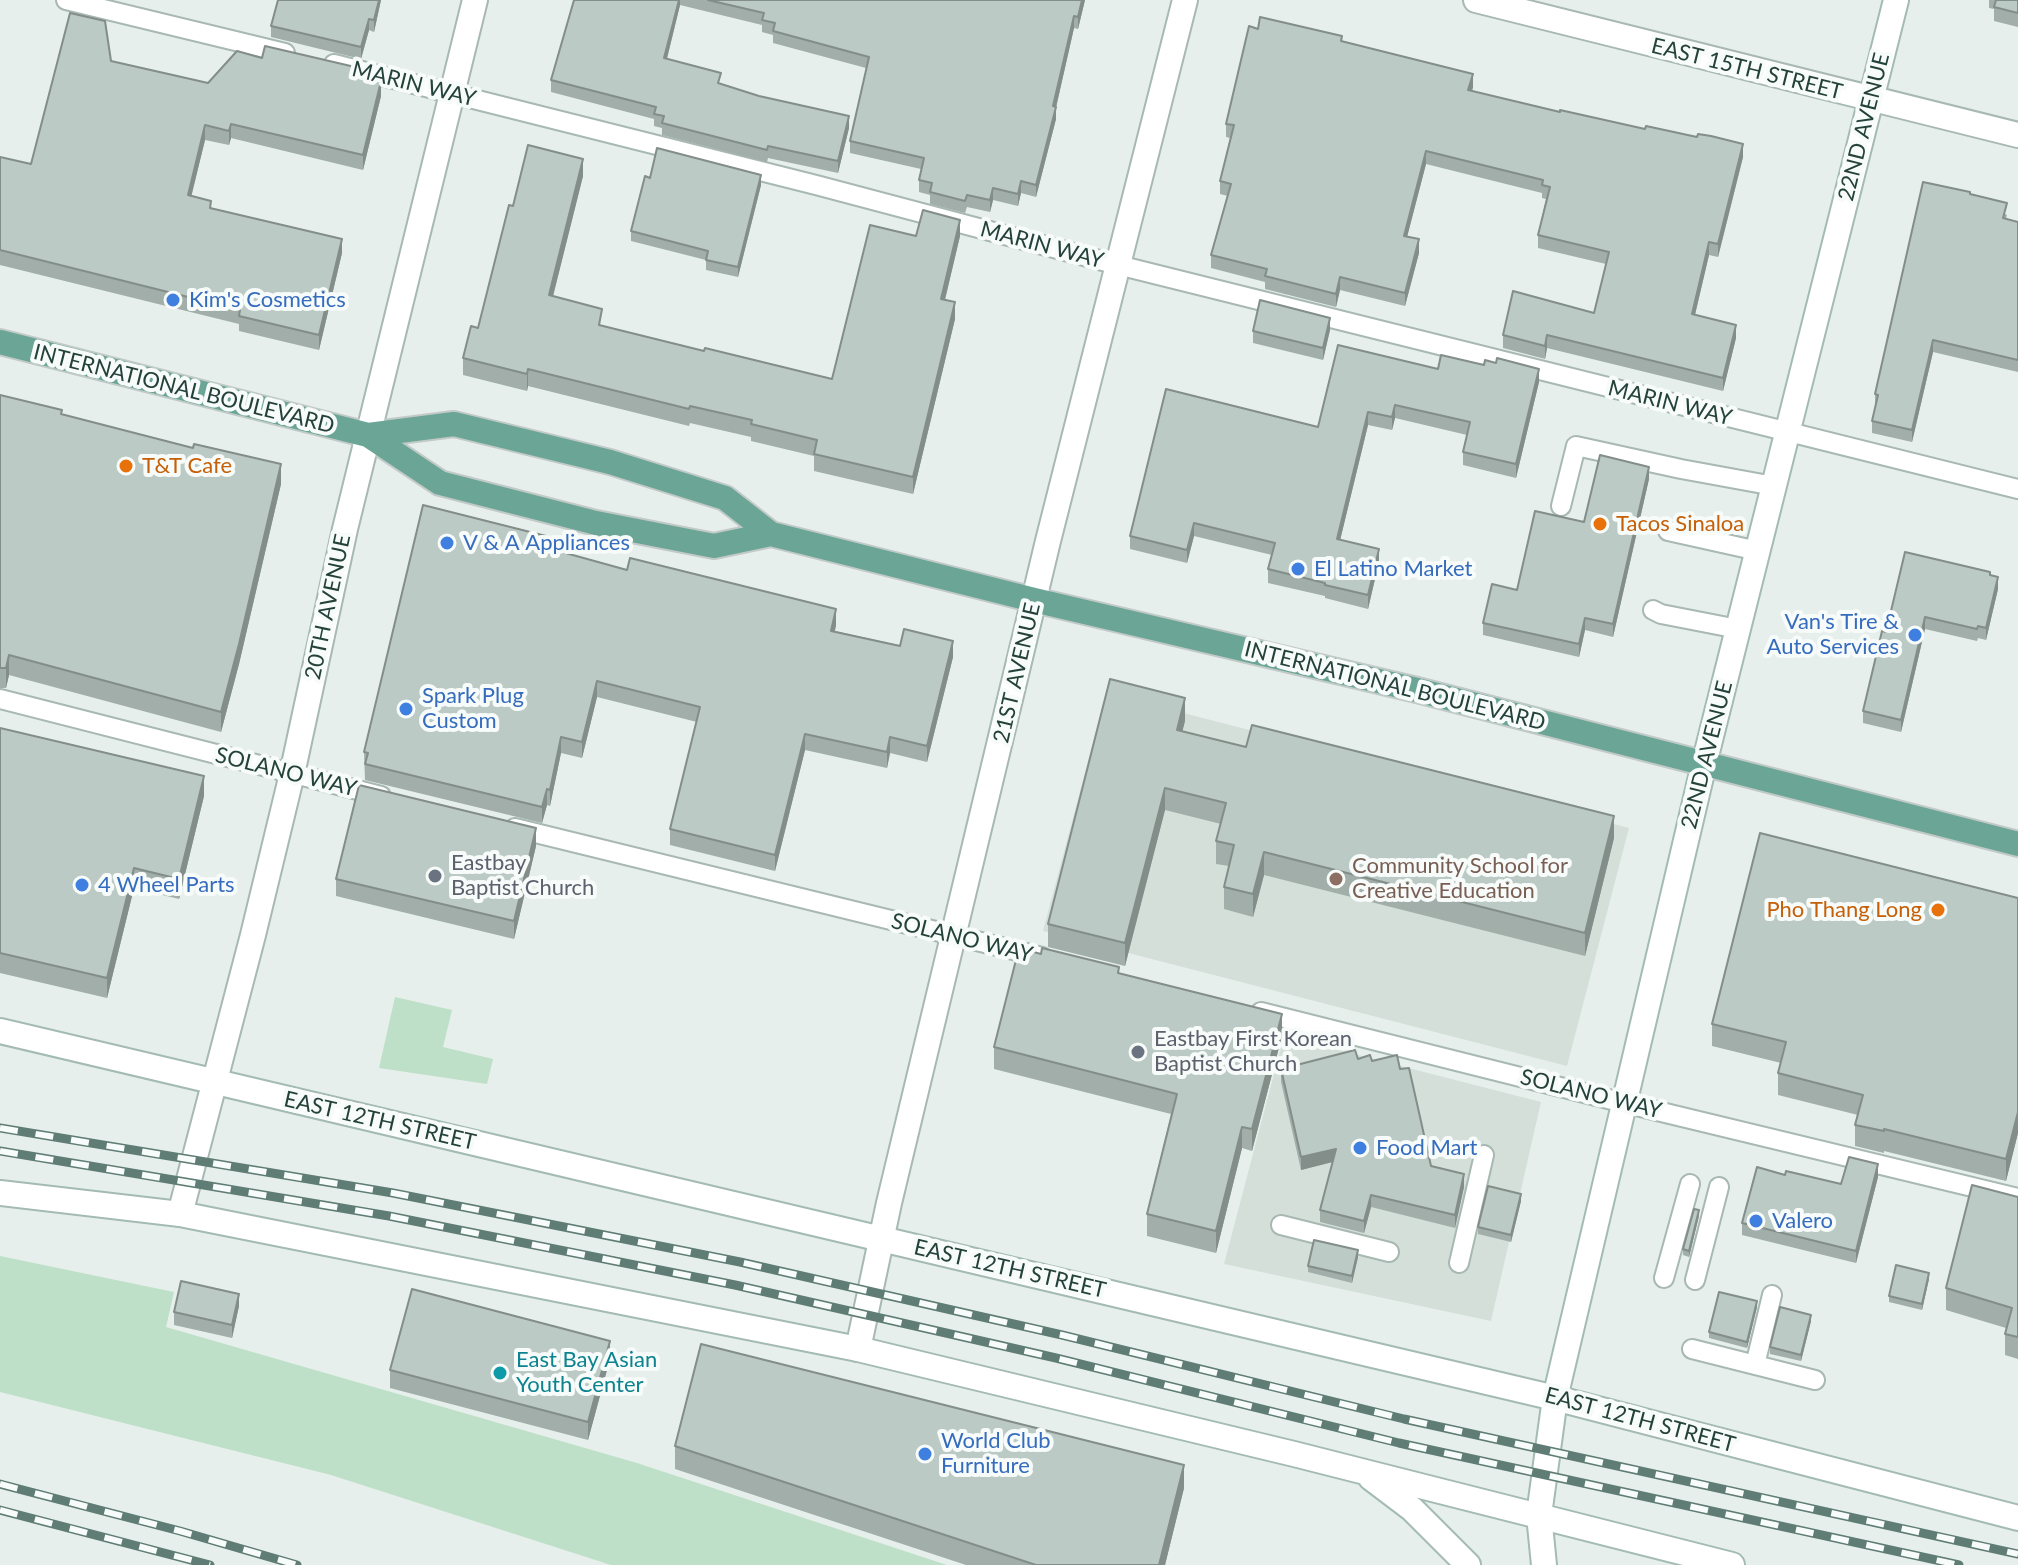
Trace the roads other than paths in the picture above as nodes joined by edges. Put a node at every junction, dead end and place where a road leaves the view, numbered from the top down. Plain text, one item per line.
1 (66, 0) edge
2 (475, 0) edge
3 (1185, 0) edge
4 (1476, 0) edge
5 (1896, 0) edge
6 (452, 93) junction
7 (1870, 100) junction
8 (2018, 135) edge
9 (1118, 265) junction
10 (0, 342) edge
11 (1788, 433) junction
12 (368, 435) junction
13 (1774, 486) junction
14 (2018, 489) edge
15 (1561, 506) dead end
16 (1668, 531) dead end
17 (771, 534) junction
18 (1758, 551) junction
19 (1034, 600) junction
20 (1653, 610) dead end
21 (1738, 629) junction
22 (0, 699) edge
23 (1704, 764) junction
24 (292, 774) junction
25 (400, 800) edge
26 (493, 823) edge
27 (2018, 844) edge
28 (954, 936) junction
29 (1058, 961) edge
30 (1241, 1007) edge
31 (0, 1031) edge
32 (215, 1082) junction
33 (1624, 1103) junction
34 (1484, 1155) dead end
35 (1690, 1184) dead end
36 (1719, 1187) dead end
37 (0, 1193) edge
38 (2018, 1198) edge
39 (180, 1214) junction
40 (1281, 1225) dead end
41 (882, 1239) junction
42 (1389, 1252) dead end
43 (1459, 1263) dead end
44 (1664, 1278) dead end
45 (1695, 1280) dead end
46 (1772, 1295) dead end
47 (858, 1349) junction
48 (1692, 1349) dead end
49 (1755, 1365) junction
50 (1815, 1380) dead end
51 (1555, 1398) junction
52 (1362, 1472) junction
53 (1539, 1515) junction
54 (2018, 1518) edge
55 (1468, 1565) edge
56 (1544, 1565) edge
57 (1732, 1565) edge

1 - 6 lane, MARIN WAY
2 - 6 main road, 20TH AVENUE
3 - 9 main road, 21ST AVENUE
4 - 7 main road, EAST 15TH STREET
5 - 7 main road, 22ND AVENUE
6 - 9 lane, MARIN WAY
6 - 12 main road, 20TH AVENUE
7 - 8 main road, EAST 15TH STREET
7 - 11 main road, 22ND AVENUE
9 - 11 lane, MARIN WAY
9 - 19 main road, 21ST AVENUE
10 - 12 main road, INTERNATIONAL BOULEVARD
11 - 13 main road, 22ND AVENUE
11 - 14 lane, MARIN WAY
12 - 17 main road, INTERNATIONAL BOULEVARD
12 - 17 main road, INTERNATIONAL BOULEVARD
12 - 24 main road, 20TH AVENUE
13 - 15 lane
13 - 18 main road, 22ND AVENUE
16 - 18 lane
17 - 19 main road, INTERNATIONAL BOULEVARD
18 - 21 main road, 22ND AVENUE
19 - 23 main road, INTERNATIONAL BOULEVARD
19 - 28 main road, 21ST AVENUE
20 - 21 lane
21 - 23 main road, 22ND AVENUE
22 - 24 lane, SOLANO WAY
23 - 27 main road, INTERNATIONAL BOULEVARD
23 - 33 main road, 22ND AVENUE
24 - 25 lane, SOLANO WAY
24 - 32 main road, 20TH AVENUE
26 - 28 lane, SOLANO WAY
28 - 29 lane, SOLANO WAY
28 - 41 main road, 21ST AVENUE
30 - 33 lane, SOLANO WAY
31 - 32 main road, EAST 12TH STREET
32 - 39 main road, 20TH AVENUE
32 - 41 main road, EAST 12TH STREET
33 - 38 lane, SOLANO WAY
33 - 51 main road, 22ND AVENUE
34 - 43 lane
35 - 44 lane
36 - 45 lane
37 - 39 main road
39 - 47 main road
40 - 42 lane
41 - 47 main road, 21ST AVENUE
41 - 51 main road, EAST 12TH STREET
46 - 49 lane
47 - 52 main road
48 - 49 lane
49 - 50 lane
51 - 53 main road, 22ND AVENUE
51 - 54 main road, EAST 12TH STREET
52 - 53 main road
52 - 55 main road
53 - 56 main road, 22ND AVENUE
53 - 57 main road

